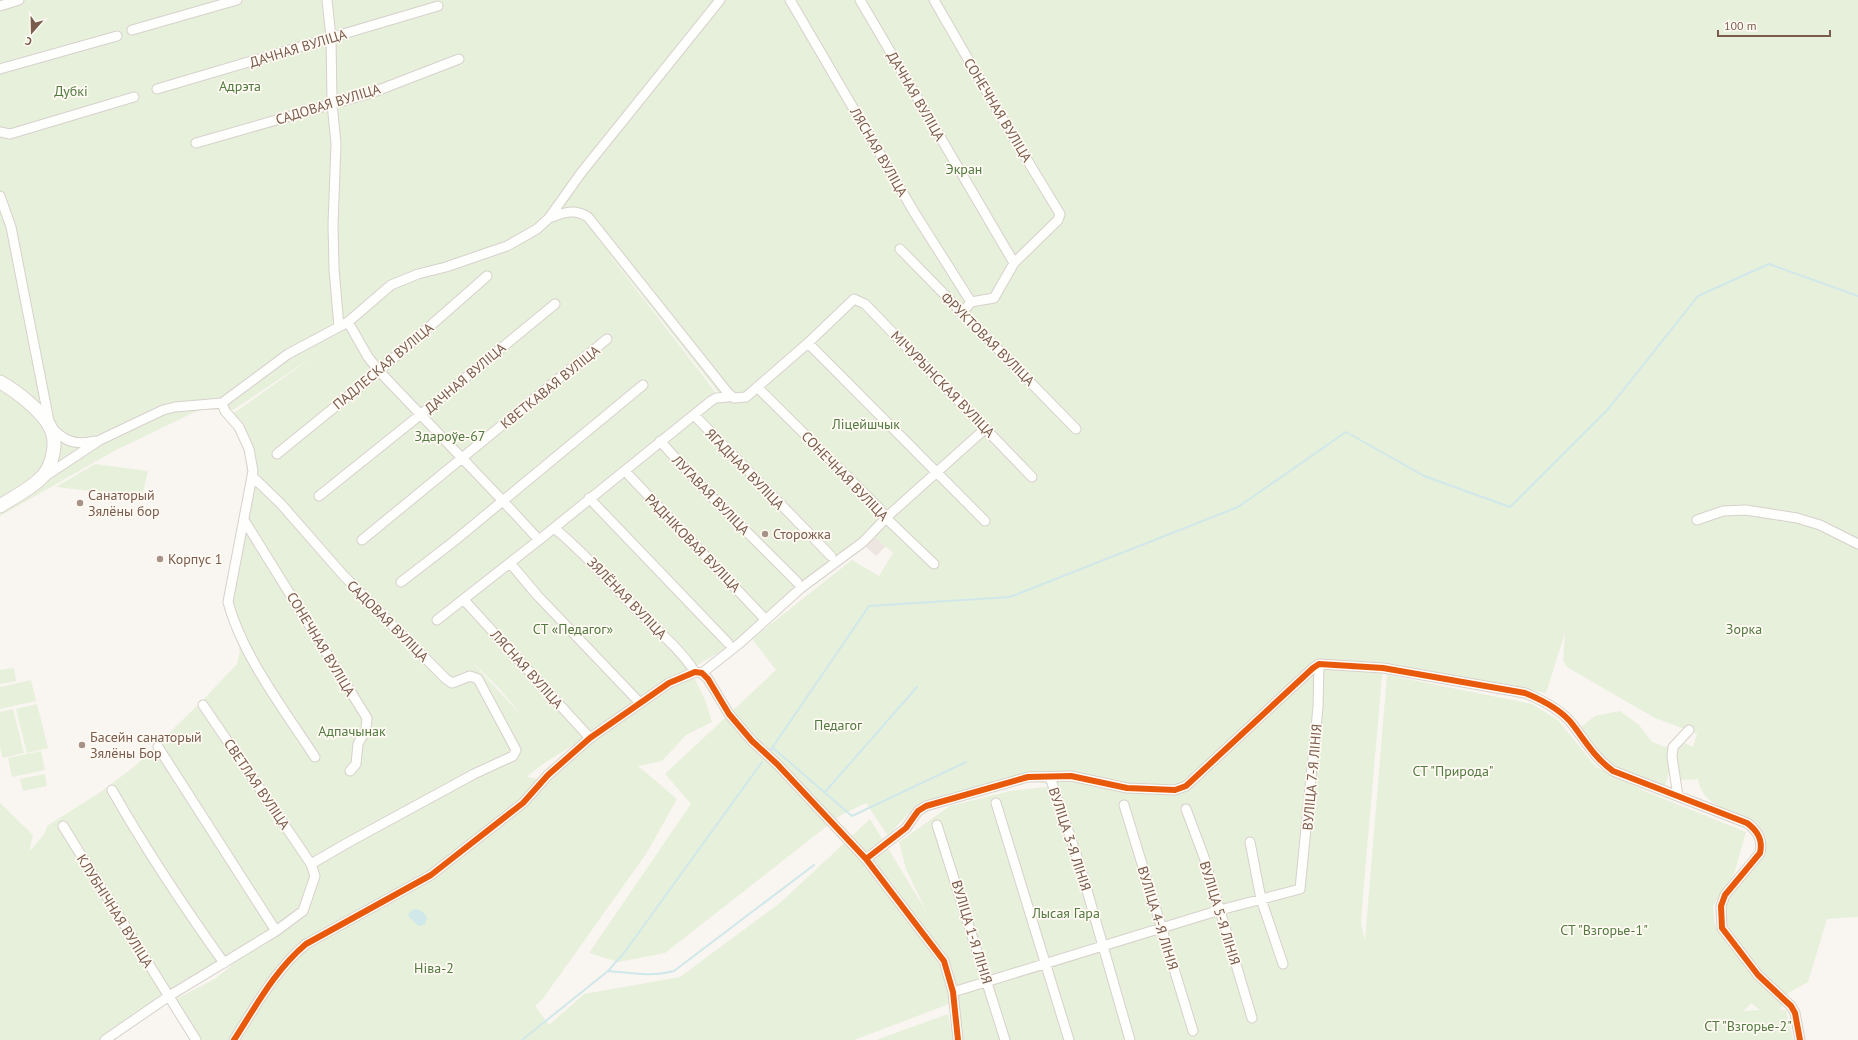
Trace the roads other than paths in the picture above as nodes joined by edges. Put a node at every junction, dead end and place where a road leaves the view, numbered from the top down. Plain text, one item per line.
1 (19, 0) edge
2 (237, 0) edge
3 (327, 0) edge
4 (720, 0) edge
5 (790, 0) edge
6 (860, 0) edge
7 (934, 0) edge
8 (0, 6) edge
9 (438, 6) dead end
10 (132, 30) dead end
11 (117, 36) dead end
12 (331, 37) junction
13 (459, 60) dead end
14 (0, 69) edge
15 (157, 89) dead end
16 (134, 97) dead end
17 (332, 103) junction
18 (0, 132) edge
19 (196, 144) dead end
20 (0, 196) edge
21 (549, 218) junction
22 (900, 249) dead end
23 (1014, 263) junction
24 (487, 276) dead end
25 (971, 302) junction
26 (555, 304) dead end
27 (962, 312) junction
28 (348, 322) junction
29 (339, 327) junction
30 (607, 339) dead end
31 (808, 343) junction
32 (379, 371) junction
33 (0, 382) edge
34 (643, 384) dead end
35 (757, 388) junction
36 (728, 393) junction
37 (222, 403) junction
38 (420, 415) junction
39 (694, 415) junction
40 (50, 426) junction
41 (986, 428) junction
42 (1076, 429) dead end
43 (100, 440) junction
44 (660, 441) junction
45 (277, 454) dead end
46 (461, 458) junction
47 (625, 470) junction
48 (936, 472) junction
49 (252, 476) junction
50 (1032, 477) dead end
51 (37, 482) junction
52 (319, 496) dead end
53 (589, 498) junction
54 (502, 500) junction
55 (0, 506) edge
56 (886, 518) junction
57 (244, 520) junction
58 (1697, 520) dead end
59 (985, 521) dead end
60 (554, 528) junction
61 (362, 540) dead end
62 (539, 540) junction
63 (1858, 544) edge
64 (831, 556) dead end
65 (510, 563) junction
66 (934, 564) dead end
67 (401, 582) dead end
68 (797, 582) dead end
69 (464, 600) junction
70 (762, 616) dead end
71 (437, 620) dead end
72 (728, 643) dead end
73 (1319, 664) junction
74 (698, 672) junction
75 (640, 703) junction
76 (203, 705) dead end
77 (1689, 730) dead end
78 (590, 738) junction
79 (158, 747) dead end
80 (315, 757) dead end
81 (350, 771) dead end
82 (1050, 777) junction
83 (112, 790) dead end
84 (1678, 796) junction
85 (996, 802) dead end
86 (1124, 805) dead end
87 (1186, 809) dead end
88 (937, 825) dead end
89 (63, 826) dead end
90 (1250, 842) dead end
91 (866, 859) junction
92 (311, 864) junction
93 (1261, 899) junction
94 (1220, 910) junction
95 (1161, 929) junction
96 (276, 931) junction
97 (1103, 946) junction
98 (224, 963) junction
99 (1045, 964) junction
100 (1283, 964) dead end
101 (987, 981) junction
102 (953, 992) junction
103 (169, 996) junction
104 (1252, 1018) dead end
105 (1193, 1031) dead end
106 (105, 1040) edge
107 (196, 1040) edge
108 (234, 1040) edge
109 (958, 1040) edge
110 (1005, 1040) edge
111 (1069, 1040) edge
112 (1130, 1040) edge
113 (1800, 1040) edge

1 - 8 street
2 - 10 street
3 - 12 street
4 - 21 street
5 - 25 street, ЛЯСНАЯ ВУЛІЦА
6 - 23 street, ДАЧНАЯ ВУЛІЦА
7 - 23 street, СОНЕЧНАЯ ВУЛІЦА
9 - 12 street, ДАЧНАЯ ВУЛІЦА
11 - 14 street
12 - 15 street, ДАЧНАЯ ВУЛІЦА
12 - 17 street
13 - 17 street, САДОВАЯ ВУЛІЦА
16 - 18 street
17 - 19 street, САДОВАЯ ВУЛІЦА
17 - 29 street
20 - 40 street
21 - 28 street
21 - 36 street
22 - 27 street, ФРУКТОВАЯ ВУЛІЦА
23 - 25 street
24 - 32 street, ПАДЛЕСКАЯ ВУЛІЦА
25 - 27 street
26 - 38 street, ДАЧНАЯ ВУЛІЦА
27 - 42 street, ФРУКТОВАЯ ВУЛІЦА
28 - 29 street
28 - 32 street
29 - 37 street
30 - 46 street, КВЕТКАВАЯ ВУЛІЦА
31 - 35 street
31 - 41 street, МІЧУРЫНСКАЯ ВУЛІЦА
31 - 48 street
32 - 38 street
32 - 45 street, ПАДЛЕСКАЯ ВУЛІЦА
33 - 40 street
34 - 54 street
35 - 36 street
35 - 56 street, СОНЕЧНАЯ ВУЛІЦА
36 - 39 street
37 - 43 street
37 - 49 street
38 - 46 street
38 - 52 street, ДАЧНАЯ ВУЛІЦА
39 - 44 street
39 - 64 street, ЯГАДНАЯ ВУЛІЦА
40 - 43 street
40 - 51 street
41 - 48 street
41 - 50 street, МІЧУРЫНСКАЯ ВУЛІЦА
43 - 51 street
44 - 47 street
44 - 68 street, ЛУГАВАЯ ВУЛІЦА
46 - 54 street
46 - 61 street, КВЕТКАВАЯ ВУЛІЦА
47 - 53 street
47 - 70 street, РАДНІКОВАЯ ВУЛІЦА
48 - 56 street
48 - 59 street
49 - 57 street
49 - 92 street, САДОВАЯ ВУЛІЦА
51 - 55 street
53 - 60 street
53 - 72 street
54 - 62 street
54 - 67 street
56 - 66 street, СОНЕЧНАЯ ВУЛІЦА
56 - 74 street
57 - 80 street
57 - 81 street, СОНЕЧНАЯ ВУЛІЦА
58 - 63 street
60 - 62 street
60 - 74 street, ЗЯЛЁНАЯ ВУЛІЦА
62 - 65 street
65 - 69 street
65 - 75 street
69 - 71 street
69 - 78 street, ЛЯСНАЯ ВУЛІЦА
73 - 82 street
73 - 84 street
73 - 93 street, ВУЛІЦА 7-Я ЛІНІЯ
74 - 75 street
74 - 91 street, ЗЯЛЁНАЯ ВУЛІЦА
75 - 78 street
76 - 92 street, СВЕТЛАЯ ВУЛІЦА
77 - 84 street
78 - 108 street
79 - 96 street
82 - 91 street
82 - 97 street, ВУЛІЦА 3-Я ЛІНІЯ
83 - 98 street
84 - 113 street
85 - 99 street
86 - 95 street, ВУЛІЦА 4-Я ЛІНІЯ
87 - 94 street, ВУЛІЦА 5-Я ЛІНІЯ
88 - 101 street, ВУЛІЦА 1-Я ЛІНІЯ
89 - 103 street, КЛУБНІЧНАЯ ВУЛІЦА
90 - 93 street
91 - 102 street, ЗЯЛЁНАЯ ВУЛІЦА
92 - 96 street
93 - 94 street
93 - 100 street
94 - 95 street
94 - 104 street, ВУЛІЦА 5-Я ЛІНІЯ
95 - 97 street
95 - 105 street, ВУЛІЦА 4-Я ЛІНІЯ
96 - 98 street
97 - 99 street
97 - 112 street, ВУЛІЦА 3-Я ЛІНІЯ
98 - 103 street
99 - 101 street
99 - 111 street
101 - 102 street
101 - 110 street, ВУЛІЦА 1-Я ЛІНІЯ
102 - 109 street, ЗЯЛЁНАЯ ВУЛІЦА
103 - 106 street
103 - 107 street, КЛУБНІЧНАЯ ВУЛІЦА

